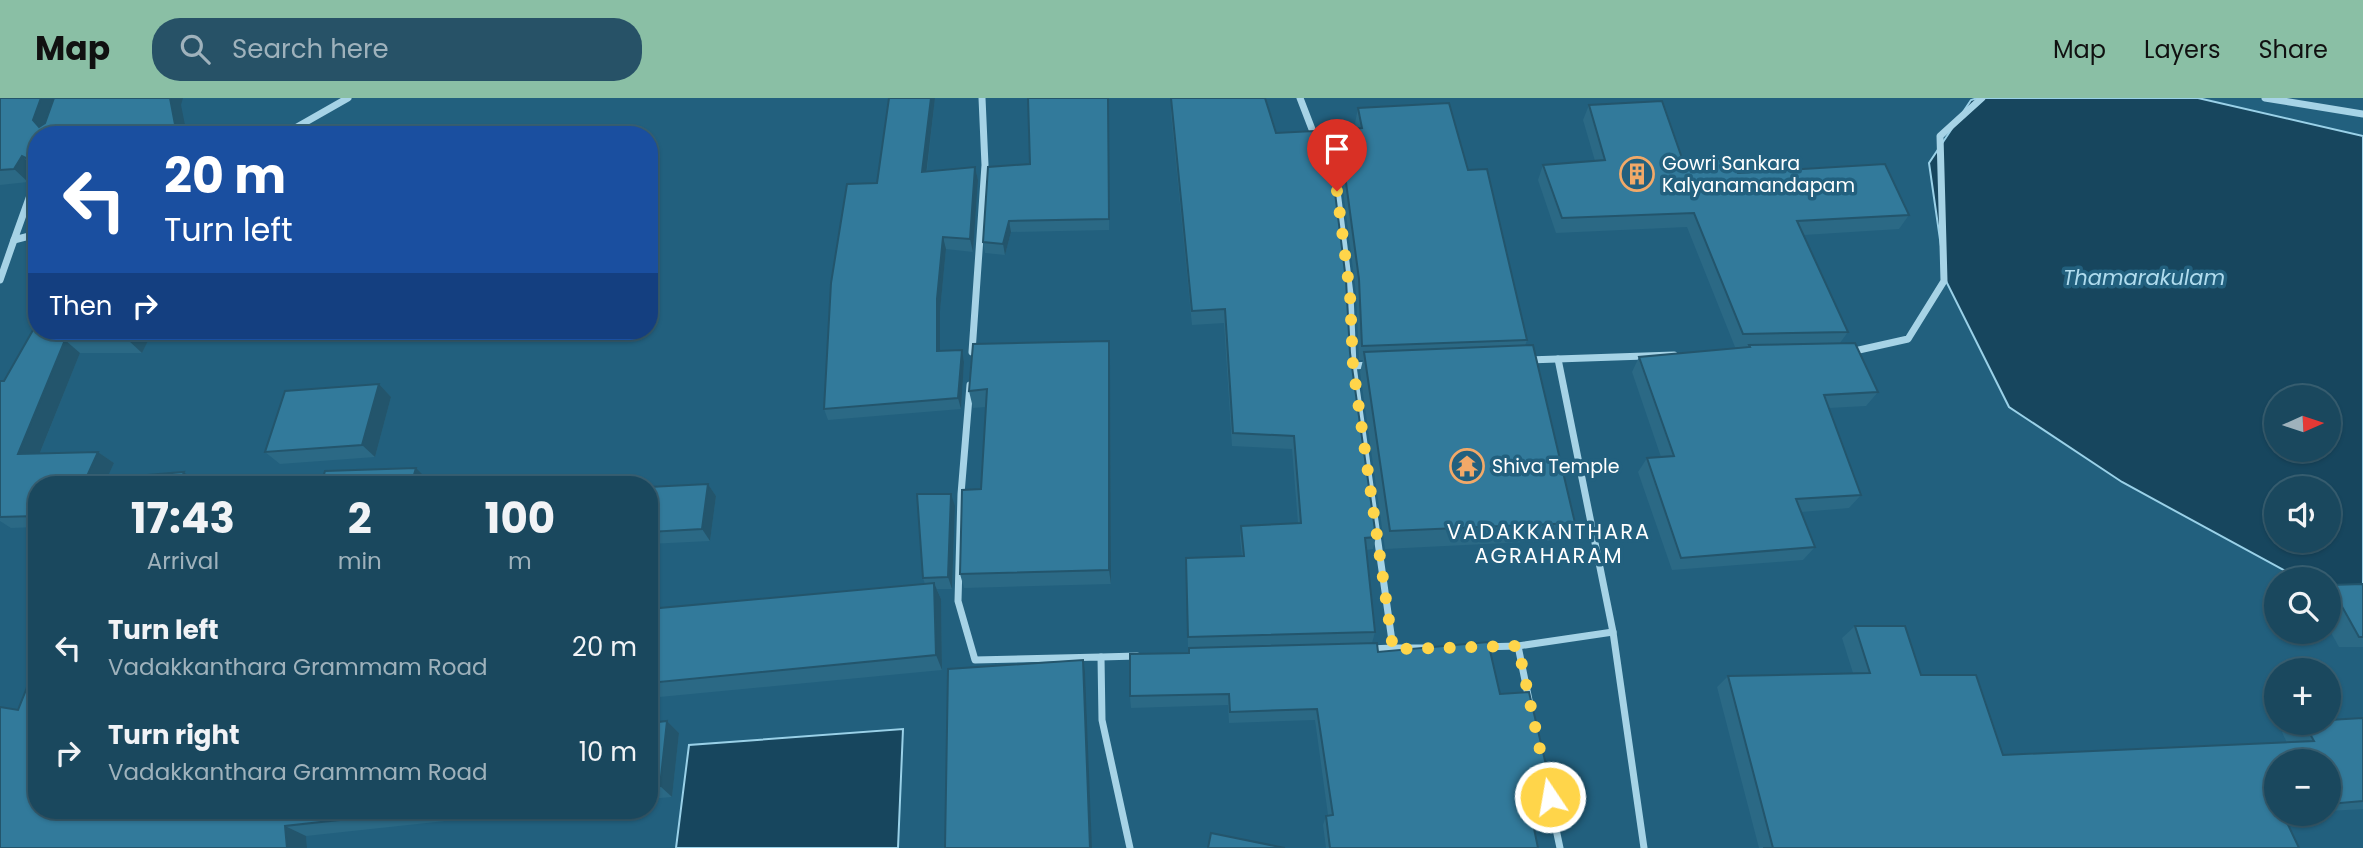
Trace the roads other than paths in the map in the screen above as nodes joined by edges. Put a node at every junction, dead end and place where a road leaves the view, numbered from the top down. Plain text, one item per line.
1 (348, 98) edge
2 (982, 98) edge
3 (1300, 98) edge
4 (1982, 98) edge
5 (2265, 98) edge
6 (2363, 114) edge
7 (299, 126) edge
8 (1318, 146) edge
9 (1328, 168) edge
10 (28, 201) edge
11 (28, 236) edge
12 (14, 240) junction
13 (0, 280) edge
14 (1835, 352) edge
15 (1683, 355) edge
16 (972, 356) edge
17 (1559, 359) junction
18 (1517, 360) edge
19 (1380, 365) edge
20 (1353, 366) junction
21 (971, 369) edge
22 (1613, 632) junction
23 (1518, 646) junction
24 (1476, 647) edge
25 (1434, 648) edge
26 (1365, 649) edge
27 (1393, 649) junction
28 (1143, 656) edge
29 (1101, 657) junction
30 (1532, 713) edge
31 (1543, 767) edge
32 (1130, 848) edge
33 (1560, 848) edge
34 (1643, 848) edge

1 - 7 street
2 - 16 street
3 - 8 street
4 - 14 street
5 - 6 street
9 - 20 street
10 - 12 street
11 - 12 street
12 - 13 street
15 - 17 street
17 - 18 street
17 - 22 street
19 - 20 street
20 - 27 street
21 - 29 street
22 - 23 street
22 - 34 street
23 - 24 street
23 - 30 street
25 - 27 street
26 - 27 street
28 - 29 street
29 - 32 street
31 - 33 street

